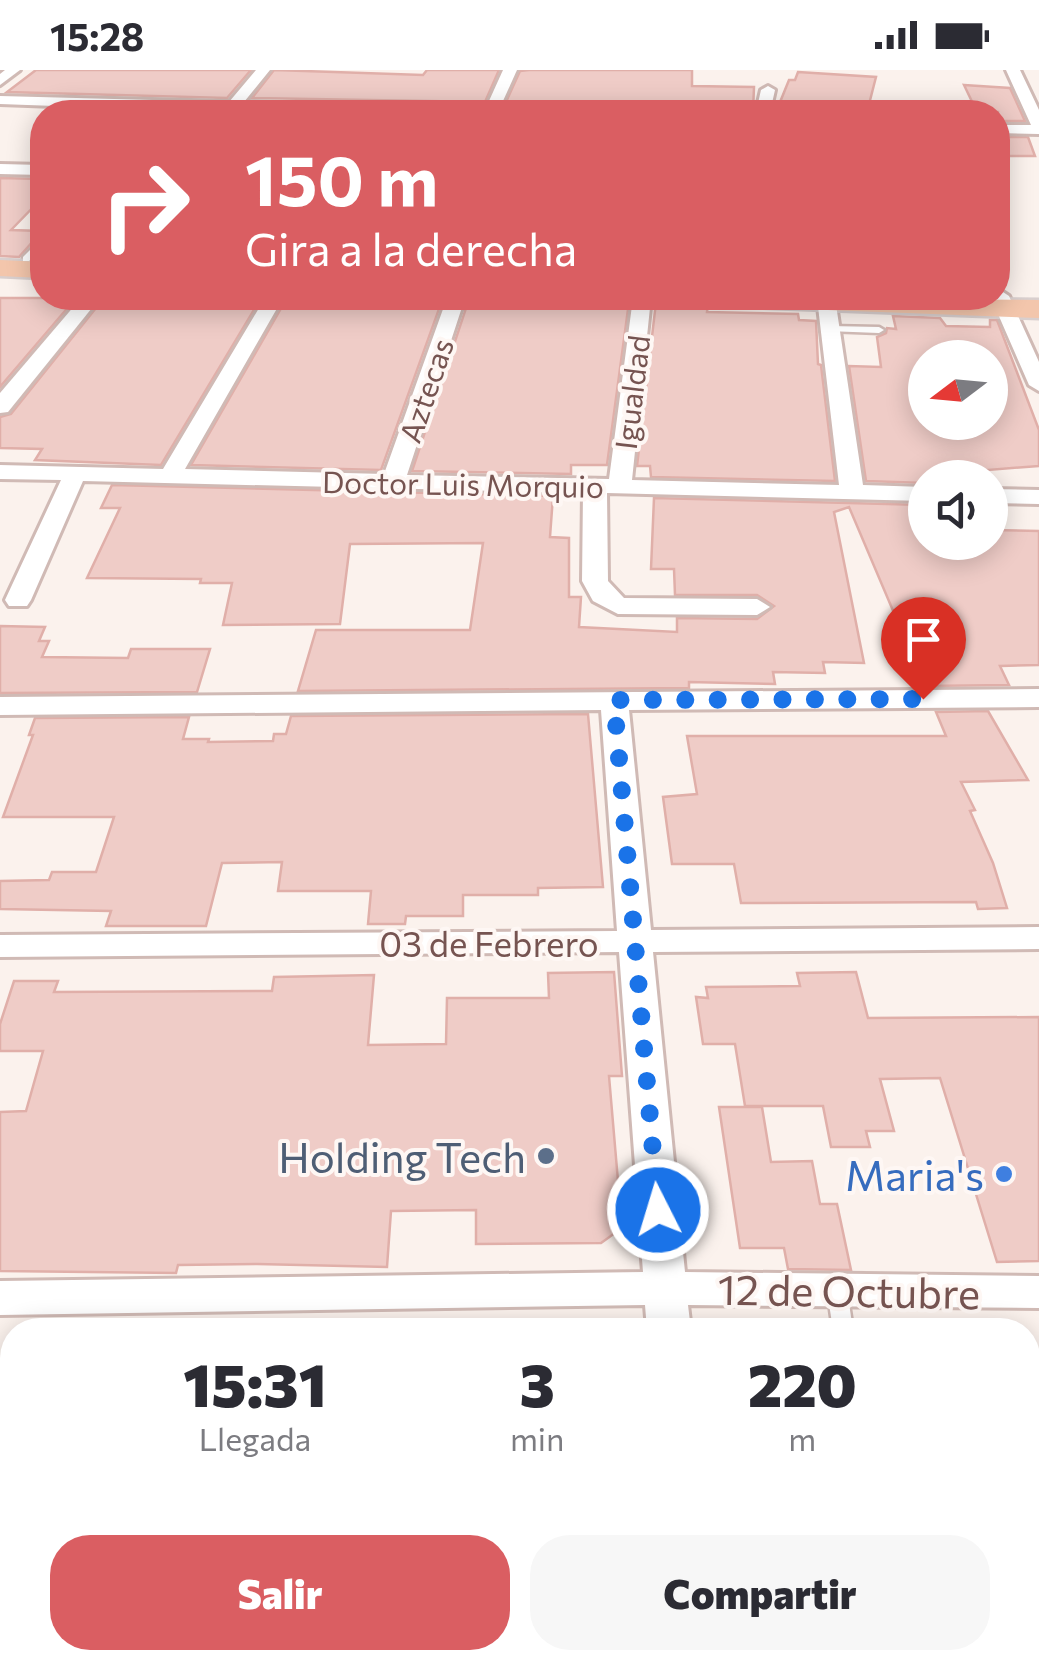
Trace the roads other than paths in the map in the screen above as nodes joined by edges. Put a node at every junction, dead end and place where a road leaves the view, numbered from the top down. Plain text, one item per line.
1 (14, 70) edge
2 (263, 70) edge
3 (510, 70) edge
4 (1014, 70) edge
5 (0, 81) edge
6 (768, 90) dead end
7 (0, 100) edge
8 (238, 100) edge
9 (497, 100) edge
10 (766, 100) edge
11 (30, 101) edge
12 (1039, 128) edge
13 (1010, 129) edge
14 (0, 169) edge
15 (30, 170) edge
16 (1039, 298) edge
17 (1010, 300) edge
18 (1010, 302) edge
19 (1039, 309) edge
20 (81, 310) edge
21 (267, 310) edge
22 (452, 310) edge
23 (640, 310) edge
24 (828, 310) edge
25 (830, 310) edge
26 (1005, 310) edge
27 (879, 330) dead end
28 (1039, 385) edge
29 (0, 407) edge
30 (0, 472) edge
31 (75, 474) junction
32 (170, 476) junction
33 (393, 482) junction
34 (607, 487) junction
35 (852, 492) junction
36 (908, 494) edge
37 (1008, 496) edge
38 (1039, 497) edge
39 (18, 600) dead end
40 (757, 608) dead end
41 (1039, 698) edge
42 (614, 700) junction
43 (0, 706) edge
44 (1039, 938) edge
45 (634, 940) junction
46 (0, 946) edge
47 (665, 1288) junction
48 (1039, 1292) edge
49 (0, 1298) edge
50 (840, 1310) edge
51 (668, 1318) edge

1 - 5 street
2 - 8 street
3 - 9 street
4 - 12 street
6 - 10 street
7 - 11 street
12 - 13 street
14 - 15 street
16 - 17 main road
18 - 19 main road
20 - 29 street
21 - 32 street
22 - 33 street, Aztecas
23 - 34 street, Igualdad
24 - 35 street
25 - 27 lane
26 - 28 street
30 - 31 street, Doctor Luis Morquio
31 - 32 street, Doctor Luis Morquio
31 - 39 street
32 - 33 street, Doctor Luis Morquio
33 - 34 street, Doctor Luis Morquio
34 - 35 street, Doctor Luis Morquio
34 - 40 street, Igualdad
35 - 36 street, Doctor Luis Morquio
37 - 38 street
41 - 42 street
42 - 43 street
42 - 45 street
44 - 45 street, 03 de Febrero
45 - 46 street, 03 de Febrero
45 - 47 street
47 - 49 street, 12 de Octubre
47 - 50 street, 12 de Octubre
47 - 51 street
48 - 50 street, 12 de Octubre

